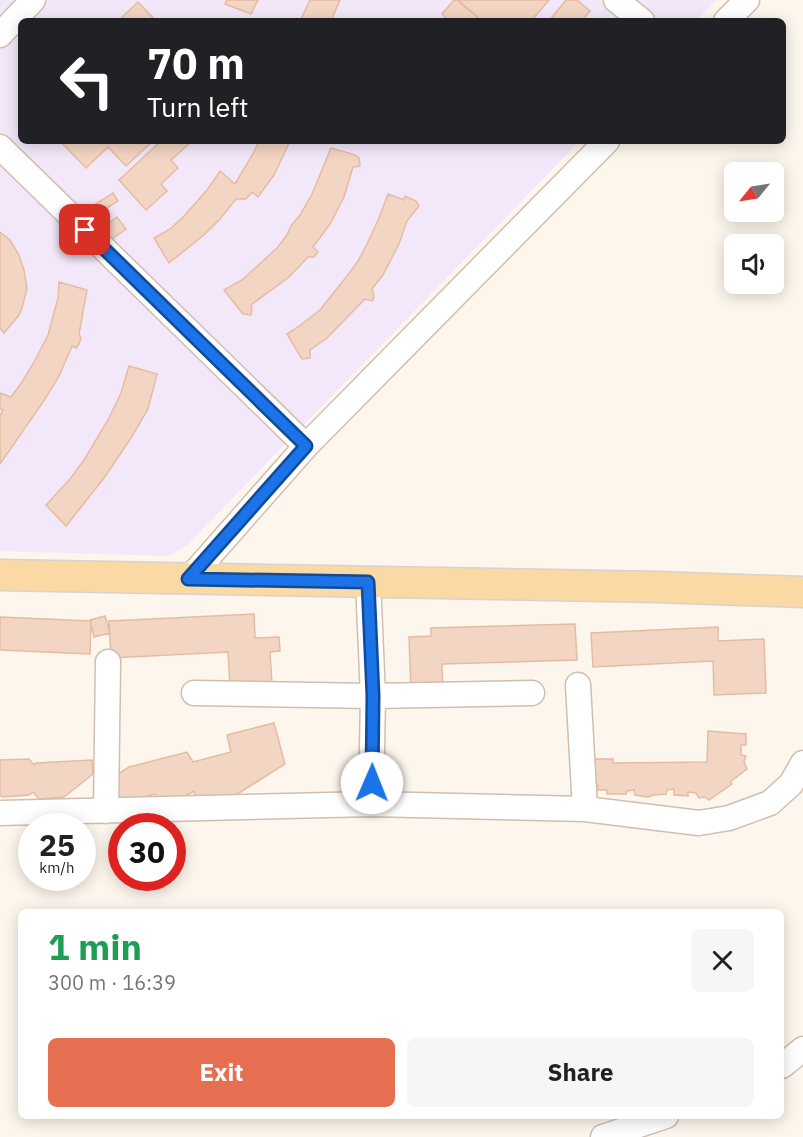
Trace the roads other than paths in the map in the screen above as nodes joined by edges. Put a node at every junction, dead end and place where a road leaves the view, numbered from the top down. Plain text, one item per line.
1 (33, 0) edge
2 (616, 0) edge
3 (747, 0) edge
4 (638, 18) edge
5 (729, 18) edge
6 (0, 35) edge
7 (604, 144) edge
8 (0, 147) edge
9 (306, 446) junction
10 (0, 575) edge
11 (188, 579) junction
12 (368, 582) junction
13 (803, 592) edge
14 (108, 662) dead end
15 (578, 685) dead end
16 (194, 693) dead end
17 (532, 693) dead end
18 (373, 696) junction
19 (803, 763) edge
20 (371, 804) junction
21 (585, 809) junction
22 (106, 811) junction
23 (0, 813) edge
24 (803, 1049) edge
25 (784, 1064) edge
26 (657, 1119) edge
27 (603, 1137) edge

1 - 6 street
2 - 4 street
3 - 5 street
7 - 9 street
8 - 9 street
9 - 11 street
10 - 11 main road
11 - 12 main road
12 - 13 main road
12 - 18 street
14 - 22 street
15 - 21 street
16 - 18 street
17 - 18 street
18 - 20 street
19 - 21 street
20 - 21 street
20 - 22 street
22 - 23 street
24 - 25 street
26 - 27 street

